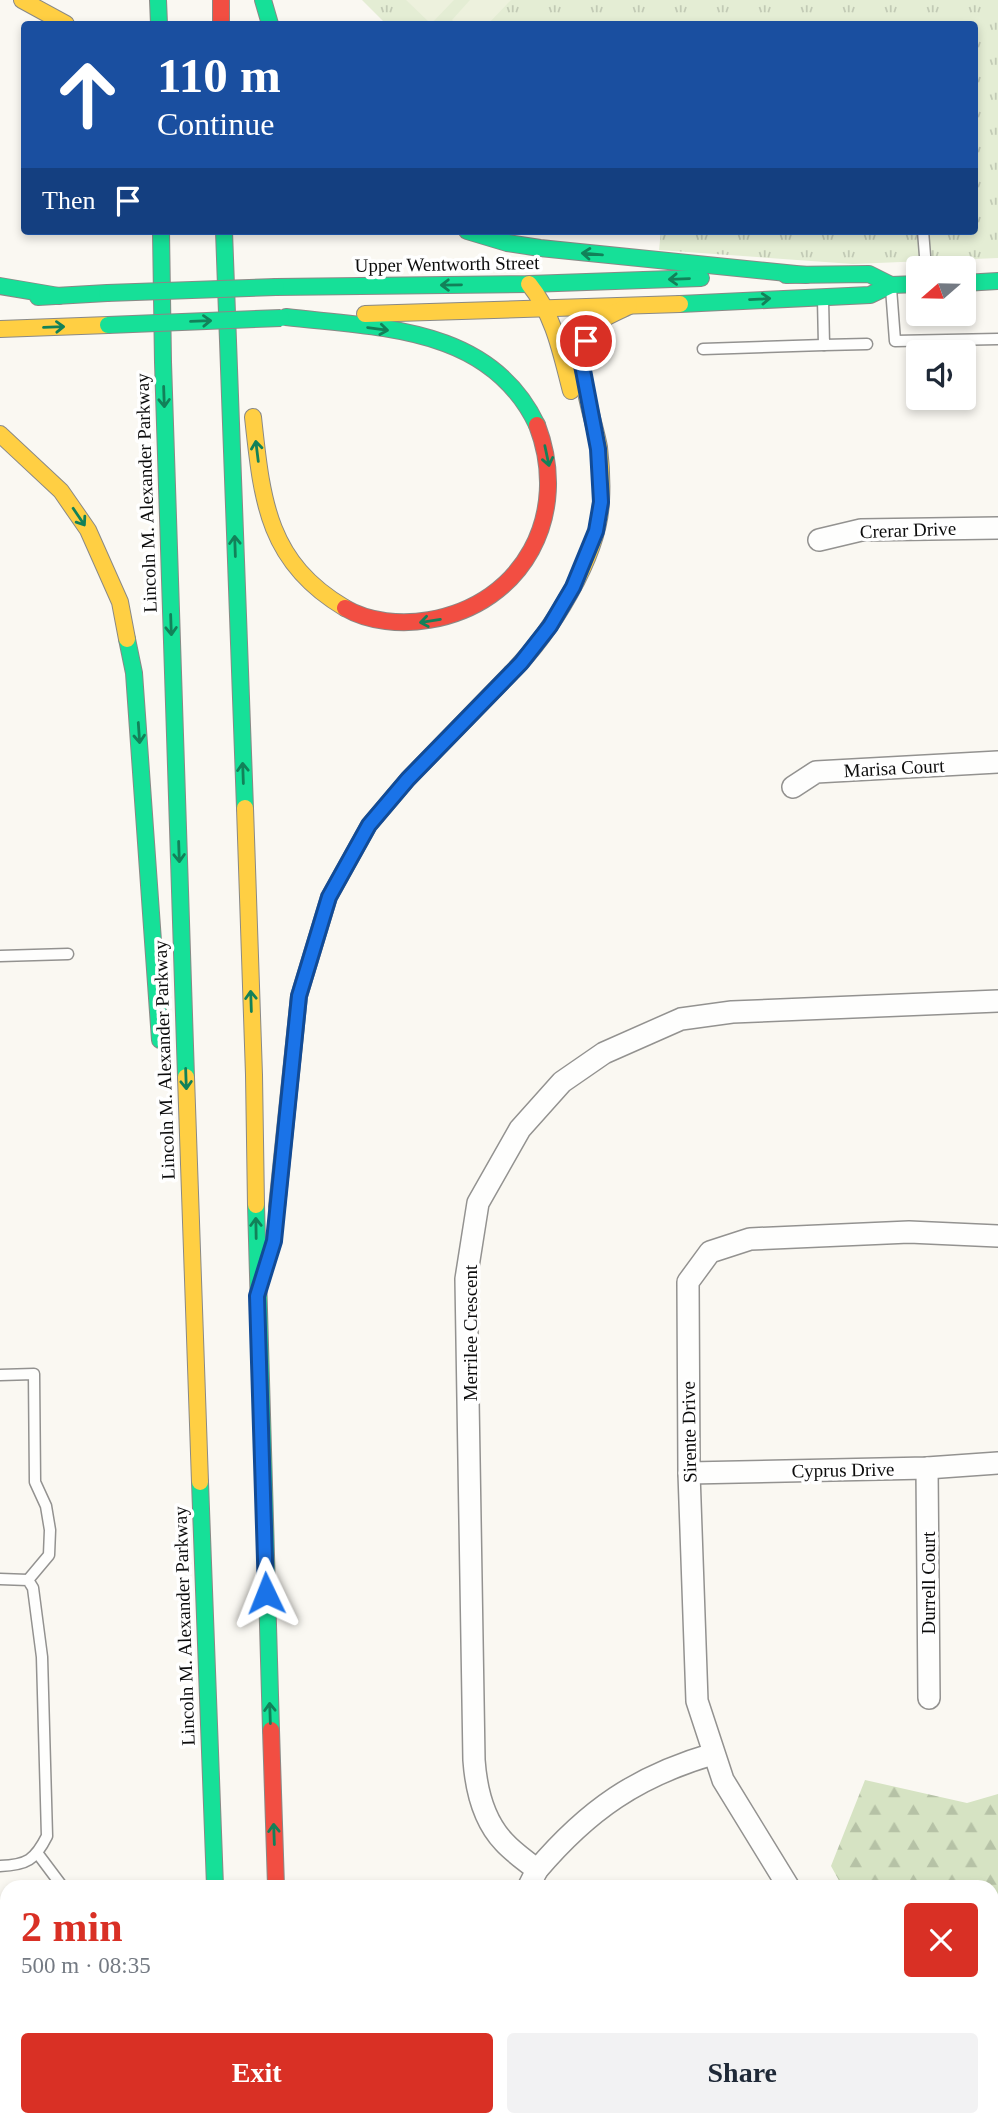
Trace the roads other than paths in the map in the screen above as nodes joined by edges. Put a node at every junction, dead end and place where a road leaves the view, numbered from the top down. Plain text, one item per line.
1 (22, 0) edge
2 (158, 0) edge
3 (220, 0) edge
4 (263, 0) edge
5 (60, 21) edge
6 (159, 21) edge
7 (221, 21) edge
8 (269, 21) edge
9 (161, 235) edge
10 (225, 235) edge
11 (226, 235) edge
12 (480, 235) edge
13 (923, 235) edge
14 (925, 256) edge
15 (146, 257) dead end
16 (806, 275) junction
17 (998, 281) edge
18 (976, 282) edge
19 (528, 284) junction
20 (891, 285) junction
21 (906, 285) edge
22 (0, 286) edge
23 (59, 296) junction
24 (823, 296) junction
25 (0, 300) edge
26 (629, 306) junction
27 (545, 308) junction
28 (284, 318) junction
29 (0, 329) edge
30 (998, 339) edge
31 (867, 344) dead end
32 (824, 345) junction
33 (703, 349) dead end
34 (245, 359) dead end
35 (163, 362) junction
36 (250, 397) dead end
37 (0, 434) edge
38 (998, 527) edge
39 (819, 540) dead end
40 (573, 587) junction
41 (998, 762) edge
42 (793, 787) dead end
43 (68, 954) dead end
44 (0, 956) edge
45 (998, 1001) edge
46 (161, 1061) dead end
47 (998, 1236) edge
48 (257, 1296) junction
49 (178, 1326) dead end
50 (0, 1375) edge
51 (198, 1442) junction
52 (998, 1463) edge
53 (927, 1468) junction
54 (689, 1473) junction
55 (0, 1579) edge
56 (28, 1580) junction
57 (929, 1698) dead end
58 (713, 1754) junction
59 (38, 1854) junction
60 (0, 1866) edge
61 (534, 1877) edge
62 (58, 1880) edge
63 (215, 1880) edge
64 (276, 1880) edge
65 (784, 1880) edge

1 - 5 main road
2 - 6 main road
3 - 7 main road
4 - 8 main road
9 - 35 main road, Lincoln M. Alexander Parkway
48 -> 10 main road
11 - 34 main road
16 -> 12 main road
13 - 14 lane
15 - 35 main road
16 -> 19 main road, Upper Wentworth Street
16 - 20 main road, Upper Wentworth Street
17 - 18 main road
19 -> 23 main road, Upper Wentworth Street, bridge
19 - 27 main road
20 - 21 main road, Upper Wentworth Street
20 - 24 main road, Upper Wentworth Street
20 - 30 lane
22 - 23 main road
23 - 25 main road, Upper Wentworth Street
26 -> 24 main road, Upper Wentworth Street
24 - 32 lane
26 - 27 main road, Upper Wentworth Street
26 - 40 main road
27 - 28 main road, Upper Wentworth Street
27 - 40 main road
29 -> 28 main road, Upper Wentworth Street, bridge
28 -> 36 main road
31 - 32 lane
32 - 33 lane
35 -> 51 main road, Lincoln M. Alexander Parkway
37 -> 46 main road
38 - 39 street, Crerar Drive
40 - 48 main road
41 - 42 street, Marisa Court
43 - 44 lane
45 - 61 street, Merrilee Crescent
47 - 54 street, Sirente Drive
64 -> 48 main road
49 - 51 main road
50 - 56 lane
51 - 63 main road, Lincoln M. Alexander Parkway
52 - 53 street, Cyprus Drive
53 - 54 street, Cyprus Drive
53 - 57 street, Durrell Court
54 - 58 street, Sirente Drive
55 - 56 lane
56 - 59 lane
58 - 61 street
58 - 65 street, Sirente Drive
59 - 60 lane
59 - 62 lane

